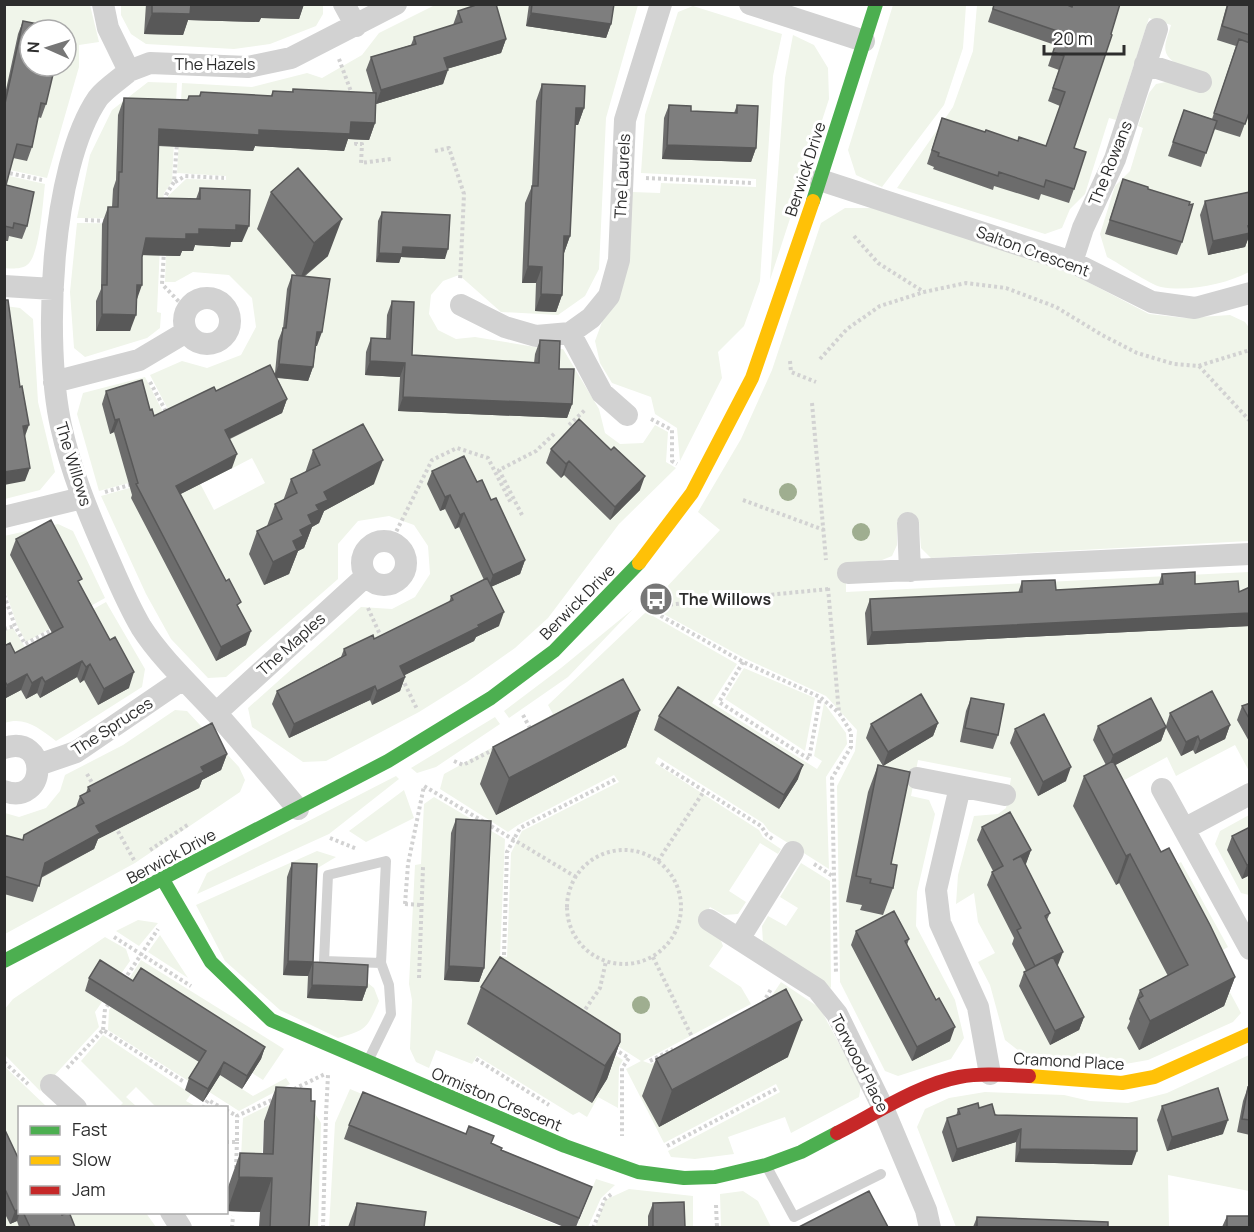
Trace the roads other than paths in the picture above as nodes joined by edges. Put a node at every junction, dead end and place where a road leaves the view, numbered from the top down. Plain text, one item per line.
1 (103, 4) edge
2 (344, 4) edge
3 (396, 4) edge
4 (661, 4) edge
5 (750, 4) edge
6 (876, 4) edge
7 (773, 8) edge
8 (356, 26) junction
9 (1157, 29) dead end
10 (864, 41) junction
11 (1145, 64) junction
12 (129, 71) junction
13 (1201, 82) dead end
14 (819, 180) junction
15 (1072, 262) junction
16 (4, 286) edge
17 (53, 289) junction
18 (1248, 297) edge
19 (461, 305) road end
20 (186, 321) road end
21 (570, 333) junction
22 (54, 382) junction
23 (627, 415) road end
24 (82, 498) junction
25 (4, 517) edge
26 (908, 523) dead end
27 (1250, 554) edge
28 (910, 571) junction
29 (838, 575) road end
30 (369, 579) junction
31 (183, 679) junction
32 (216, 713) junction
33 (4, 748) edge
34 (38, 765) junction
35 (917, 778) dead end
36 (960, 787) junction
37 (1162, 789) dead end
38 (4, 791) edge
39 (1250, 794) edge
40 (1005, 795) dead end
41 (298, 809) junction
42 (1184, 829) junction
43 (793, 852) road end
44 (162, 878) junction
45 (709, 920) dead end
46 (1246, 935) edge
47 (739, 939) junction
48 (4, 961) edge
49 (381, 963) junction
50 (1250, 1034) edge
51 (368, 1062) junction
52 (990, 1074) junction
53 (51, 1085) road end
54 (75, 1106) edge
55 (883, 1108) junction
56 (766, 1165) junction
57 (882, 1174) dead end
58 (172, 1214) edge
59 (181, 1227) edge
60 (930, 1227) edge

1 - 12 street
2 - 8 street
3 - 8 street, The Hazels
4 - 21 street, The Laurels
5 - 7 street
6 - 10 street, Berwick Drive
7 - 10 street
8 - 12 street, The Hazels
9 - 11 street, The Rowans
10 - 14 street, Berwick Drive
11 - 13 street
11 - 15 street, The Rowans
12 - 17 street, The Willows
14 - 15 street, Salton Crescent
14 - 41 street, Berwick Drive
15 - 18 street, Salton Crescent
16 - 17 street
17 - 22 street, The Willows
19 - 21 street
20 - 22 street
21 - 23 street
22 - 24 street, The Willows
24 - 25 street
24 - 31 street, The Willows
26 - 28 street
27 - 28 street
28 - 29 street
30 - 30 street
30 - 32 street, The Maples
31 - 32 street, The Willows
31 - 34 street, The Spruces
32 - 41 street, The Willows
33 - 34 street
34 - 38 street
35 - 36 street
36 - 40 street
36 - 52 street
37 - 42 street
39 - 42 street
41 - 44 street, Berwick Drive
42 - 46 street
43 - 47 street
44 - 48 street, Berwick Drive
44 - 51 street, Ormiston Crescent
45 - 47 street, Torwood Place
47 - 55 street, Torwood Place
49 - 49 lane
49 - 51 lane
50 - 52 street, Cramond Place
51 - 56 street, Ormiston Crescent
52 - 55 street, Cramond Place
53 - 54 street
55 - 56 street, Ormiston Crescent
55 - 60 street, Torwood Place
56 - 57 lane
58 - 59 street

